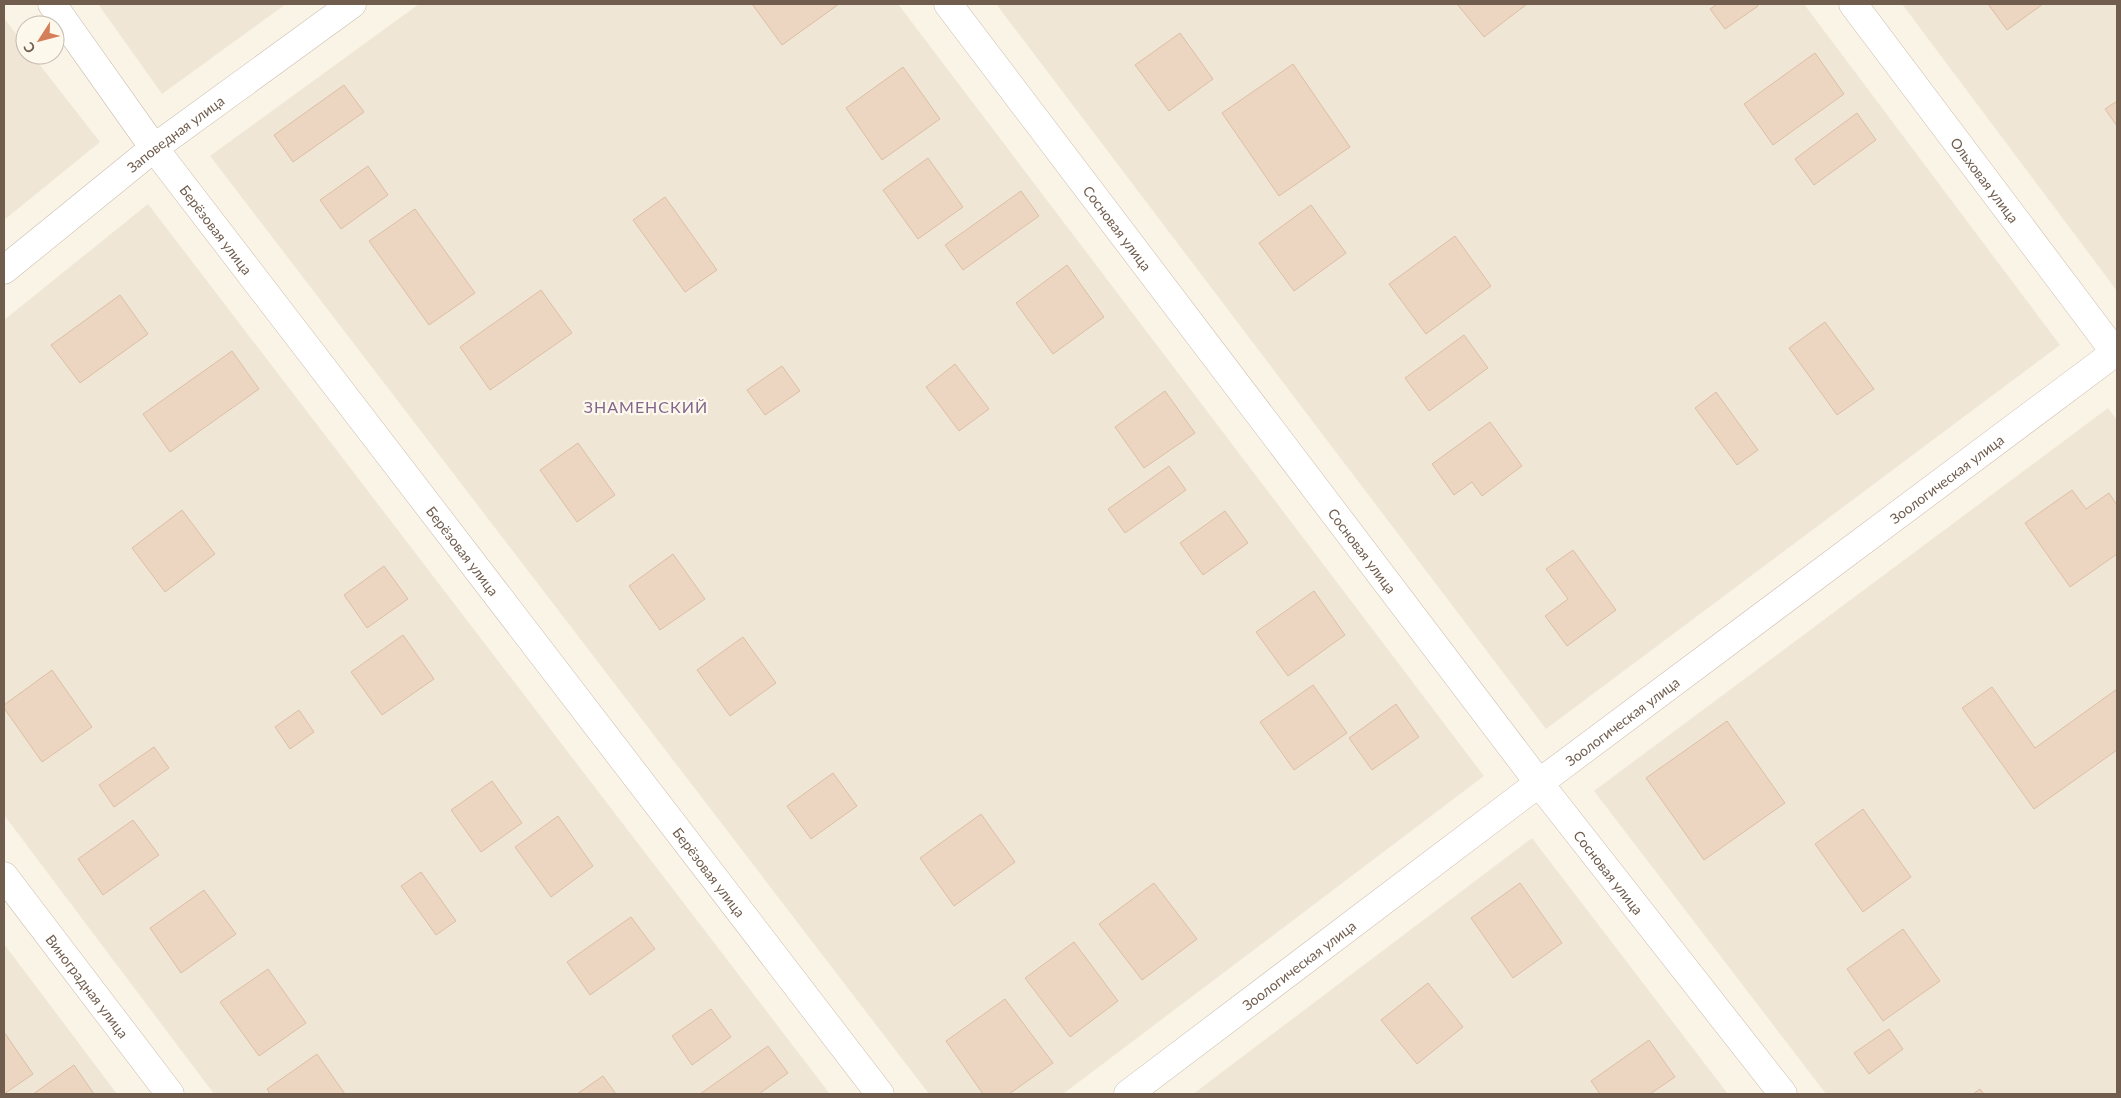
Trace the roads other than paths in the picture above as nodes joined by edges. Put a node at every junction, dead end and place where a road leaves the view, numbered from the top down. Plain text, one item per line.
1 (52, 4) edge
2 (352, 4) edge
3 (948, 4) edge
4 (1853, 4) edge
5 (154, 148) junction
6 (4, 270) edge
7 (2117, 353) edge
8 (1539, 784) junction
9 (4, 876) edge
10 (170, 1094) edge
11 (880, 1094) edge
12 (1128, 1094) edge
13 (1783, 1094) edge

1 - 5 street, Берёзовая улица
2 - 5 street, Заповедная улица
3 - 8 street, Сосновая улица
4 - 7 street, Ольховая улица
5 - 6 street, Заповедная улица
5 - 11 street, Берёзовая улица
7 - 8 street, Зоологическая улица
8 - 12 street, Зоологическая улица
8 - 13 street, Сосновая улица
9 - 10 street, Виноградная улица

